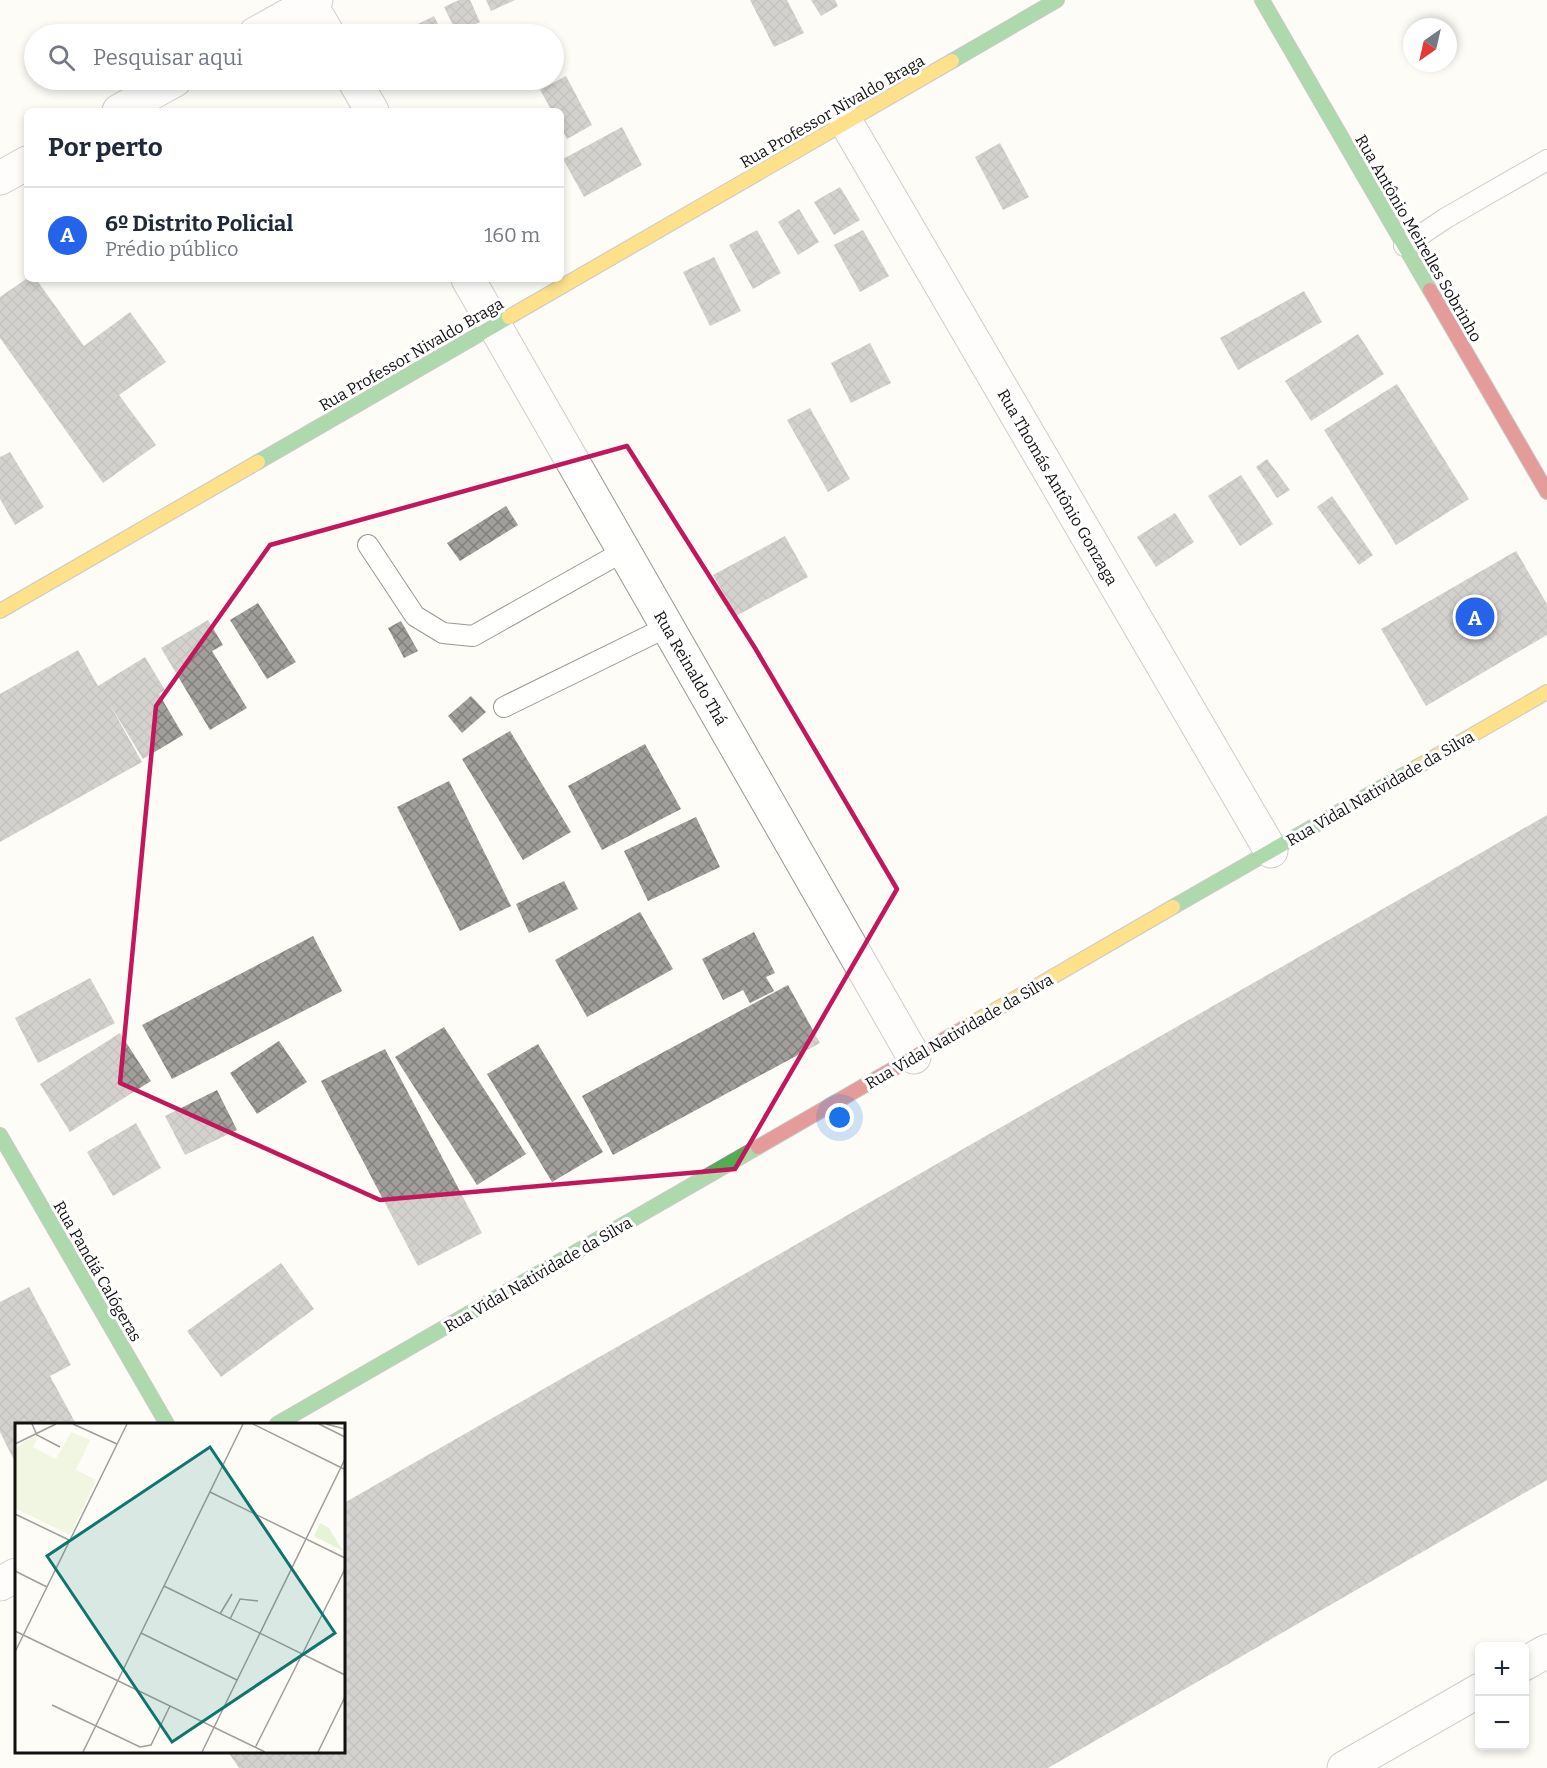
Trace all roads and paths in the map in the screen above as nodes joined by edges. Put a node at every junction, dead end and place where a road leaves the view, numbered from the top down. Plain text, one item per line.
1 (1057, 0) edge
2 (1262, 0) edge
3 (312, 1) edge
4 (272, 24) edge
5 (323, 24) edge
6 (157, 90) edge
7 (360, 90) edge
8 (124, 108) edge
9 (370, 108) edge
10 (846, 122) junction
11 (1547, 160) edge
12 (24, 165) edge
13 (0, 178) edge
14 (1404, 246) junction
15 (470, 282) edge
16 (494, 325) junction
17 (1547, 492) edge
18 (368, 545) dead end
19 (624, 551) junction
20 (0, 611) edge
21 (667, 627) junction
22 (1547, 692) edge
23 (504, 707) dead end
24 (1270, 851) junction
25 (914, 1057) junction
26 (0, 1135) edge
27 (166, 1423) edge
28 (280, 1423) edge
29 (15, 1576) edge
30 (0, 1584) edge
31 (1547, 1651) edge
32 (1529, 1661) edge
33 (1475, 1692) edge
34 (1344, 1768) edge

1 - 10 street, Rua Professor Nivaldo Braga
2 - 14 street, Rua Antônio Meirelles Sobrinho
3 - 4 street
3 - 5 street
6 - 8 street
7 - 9 street
10 - 16 street, Rua Professor Nivaldo Braga
10 - 24 street, Rua Thomás Antônio Gonzaga
11 - 14 lane
12 - 13 street
14 - 17 street, Rua Antônio Meirelles Sobrinho
15 - 16 street, Rua Reinaldo Thá
16 - 19 street, Rua Reinaldo Thá
16 - 20 street, Rua Professor Nivaldo Braga
18 - 19 lane
19 - 21 street, Rua Reinaldo Thá
21 - 23 lane
21 - 25 street, Rua Reinaldo Thá
22 - 24 street, Rua Vidal Natividade da Silva
24 - 25 street, Rua Vidal Natividade da Silva
25 - 28 street, Rua Vidal Natividade da Silva
26 - 27 street, Rua Pandiá Calógeras
29 - 30 street
31 - 32 street
33 - 34 street

